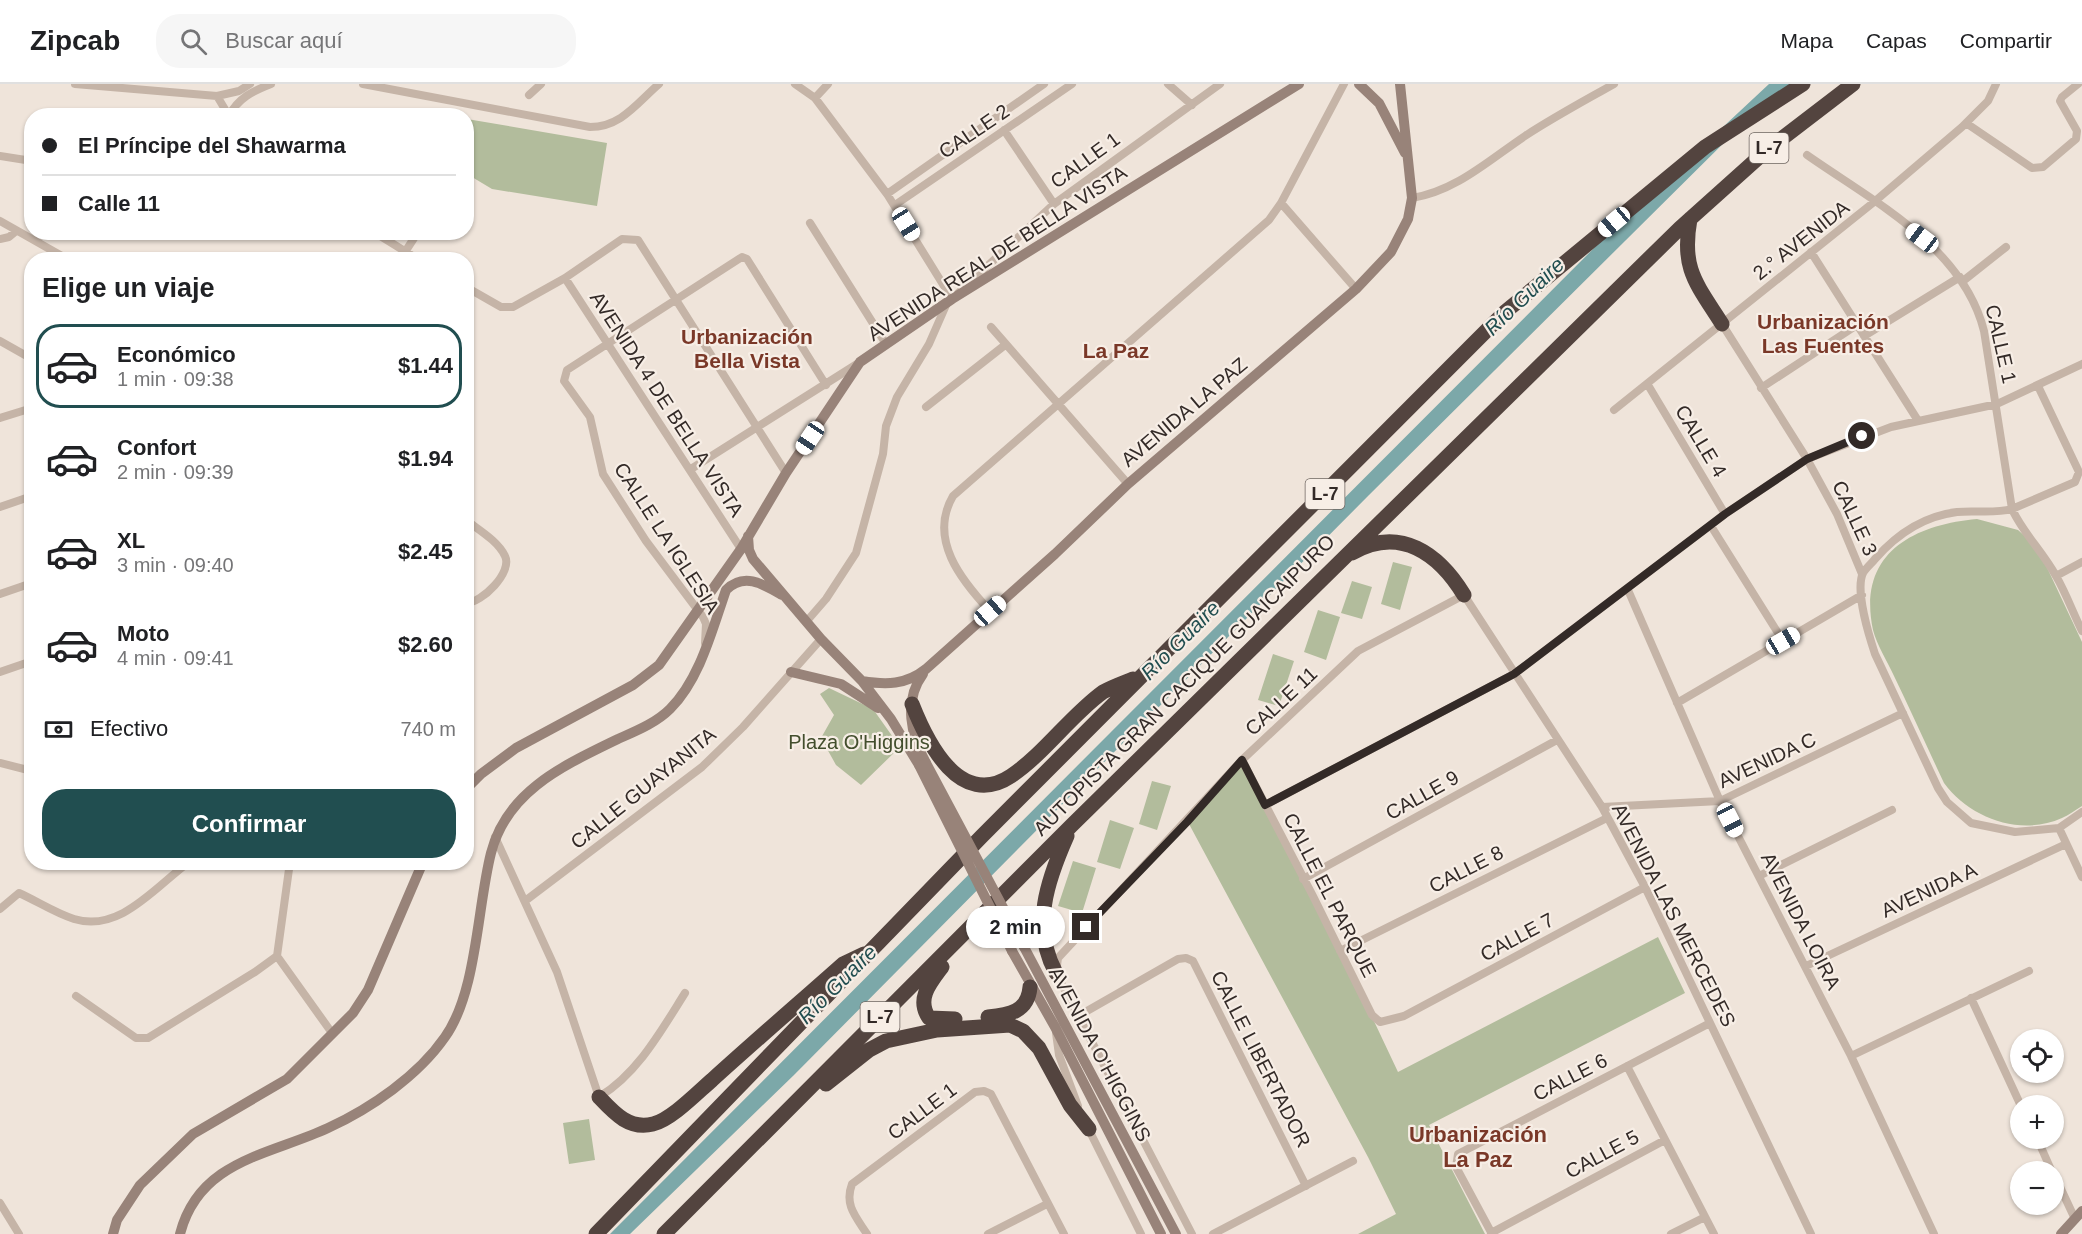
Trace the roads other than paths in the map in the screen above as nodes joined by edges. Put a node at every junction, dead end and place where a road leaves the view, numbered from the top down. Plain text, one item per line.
1 (75, 84) edge
2 (250, 84) edge
3 (271, 84) edge
4 (363, 84) edge
5 (541, 84) edge
6 (658, 84) edge
7 (795, 84) edge
8 (815, 84) edge
9 (828, 84) edge
10 (1044, 84) edge
11 (1072, 84) edge
12 (1168, 84) edge
13 (1220, 84) edge
14 (1299, 84) edge
15 (1344, 84) edge
16 (1359, 84) edge
17 (1400, 84) edge
18 (1614, 84) edge
19 (1803, 84) edge
20 (1853, 84) edge
21 (1996, 84) edge
22 (2078, 84) edge
23 (180, 89) edge
24 (807, 91) junction
25 (529, 95) dead end
26 (217, 96) junction
27 (815, 98) junction
28 (1192, 105) junction
29 (224, 108) edge
30 (233, 108) edge
31 (1966, 123) junction
32 (1004, 130) junction
33 (1807, 155) dead end
34 (0, 156) edge
35 (1407, 156) junction
36 (24, 160) edge
37 (887, 194) junction
38 (1412, 198) junction
39 (1281, 202) junction
40 (1874, 202) junction
41 (1054, 204) junction
42 (895, 206) junction
43 (1690, 219) junction
44 (0, 221) edge
45 (810, 223) dead end
46 (15, 232) junction
47 (24, 237) edge
48 (0, 239) edge
49 (30, 240) edge
50 (387, 240) edge
51 (413, 240) edge
52 (2006, 248) dead end
53 (54, 252) edge
54 (405, 252) joint
55 (1811, 252) junction
56 (565, 278) junction
57 (1961, 279) junction
58 (1356, 290) junction
59 (474, 291) edge
60 (675, 298) junction
61 (949, 301) junction
62 (1722, 324) junction
63 (1857, 325) junction
64 (991, 327) dead end
65 (1864, 336) junction
66 (0, 341) edge
67 (886, 344) junction
68 (608, 345) junction
69 (1005, 345) junction
70 (24, 354) edge
71 (860, 362) junction
72 (2082, 364) edge
73 (826, 385) junction
74 (1648, 386) junction
75 (2038, 386) junction
76 (1761, 388) junction
77 (1058, 404) junction
78 (1997, 404) junction
79 (926, 407) dead end
80 (24, 410) edge
81 (1614, 410) dead end
82 (0, 418) edge
83 (1917, 419) junction
84 (757, 429) junction
85 (1807, 459) junction
86 (691, 469) junction
87 (786, 473) junction
88 (1128, 484) junction
89 (24, 493) edge
90 (24, 499) edge
91 (0, 501) edge
92 (0, 507) edge
93 (2012, 509) junction
94 (1725, 514) junction
95 (474, 526) edge
96 (1711, 526) junction
97 (748, 536) junction
98 (741, 549) junction
99 (1341, 559) junction
100 (2082, 562) edge
101 (1863, 574) junction
102 (2056, 576) junction
103 (24, 586) edge
104 (1628, 590) junction
105 (0, 594) edge
106 (782, 594) junction
107 (1464, 595) junction
108 (1862, 595) junction
109 (474, 602) edge
110 (990, 611) junction
111 (698, 612) junction
112 (806, 622) junction
113 (2082, 631) edge
114 (821, 639) junction
115 (1783, 641) junction
116 (705, 650) junction
117 (24, 664) edge
118 (926, 669) junction
119 (0, 672) edge
120 (791, 672) junction
121 (1143, 674) junction
122 (1514, 674) junction
123 (862, 681) junction
124 (1677, 703) junction
125 (912, 704) junction
126 (1903, 713) junction
127 (891, 719) junction
128 (1557, 740) junction
129 (1242, 760) junction
130 (0, 763) edge
131 (923, 764) junction
132 (24, 769) edge
133 (474, 781) edge
134 (1720, 801) junction
135 (1265, 805) junction
136 (1602, 807) junction
137 (1892, 810) dead end
138 (2082, 812) edge
139 (1607, 818) junction
140 (1072, 825) junction
141 (2059, 828) junction
142 (495, 837) junction
143 (2066, 843) junction
144 (179, 870) edge
145 (289, 870) edge
146 (420, 870) edge
147 (1759, 876) junction
148 (2082, 877) edge
149 (1303, 879) junction
150 (1645, 887) junction
151 (525, 901) junction
152 (0, 909) edge
153 (963, 935) junction
154 (873, 950) junction
155 (1340, 951) junction
156 (277, 956) junction
157 (1806, 966) junction
158 (2029, 971) dead end
159 (1056, 973) junction
160 (1030, 987) junction
161 (685, 993) dead end
162 (76, 996) dead end
163 (1971, 998) junction
164 (1080, 1014) junction
165 (1404, 1016) joint
166 (1710, 1023) junction
167 (1055, 1027) junction
168 (332, 1033) junction
169 (1851, 1056) junction
170 (1627, 1066) junction
171 (2016, 1095) edge
172 (599, 1097) junction
173 (798, 1099) junction
174 (1089, 1130) junction
175 (1665, 1140) junction
176 (1353, 1161) dead end
177 (1306, 1186) junction
178 (2064, 1191) edge
179 (0, 1203) edge
180 (1047, 1204) junction
181 (2078, 1215) edge
182 (1705, 1217) junction
183 (1492, 1233) edge
184 (19, 1234) edge
185 (112, 1234) edge
186 (180, 1234) edge
187 (596, 1234) edge
188 (664, 1234) edge
189 (867, 1234) edge
190 (988, 1234) edge
191 (1064, 1234) edge
192 (1141, 1234) edge
193 (1161, 1234) edge
194 (1176, 1234) edge
195 (1192, 1234) edge
196 (1213, 1234) edge
197 (1671, 1234) edge
198 (1714, 1234) edge
199 (1811, 1234) edge
200 (1934, 1234) edge
201 (2061, 1234) edge

1 - 23 street
2 - 26 street
3 - 30 street
4 - 6 street
5 - 25 street
7 - 24 street
8 - 24 street
9 - 27 street
10 - 37 street, CALLE 2
11 - 32 street, CALLE 2
12 - 28 street
13 - 28 street, CALLE 1
14 - 61 main road, AVENIDA REAL DE BELLA VISTA
15 - 39 street
16 - 35 main road, AVENIDA LA PAZ
17 - 35 main road, AVENIDA LA PAZ
18 - 38 street
19 - 121 highway, AUTOPISTA GRAN CACIQUE GUAICAIPURO / L-7
20 - 43 highway, AUTOPISTA GRAN CACIQUE GUAICAIPURO / L-7
21 - 31 street, 2.° AVENIDA
22 - 31 street
23 - 26 street
24 - 27 street
26 - 29 street
27 - 37 street
28 - 41 street, CALLE 1
31 - 40 street, 2.° AVENIDA
32 - 41 street
32 - 42 street, CALLE 2
33 - 40 street, CALLE 1
34 - 36 street
35 - 38 main road, AVENIDA LA PAZ
37 - 42 street
38 - 58 main road, AVENIDA LA PAZ
39 - 58 street
39 - 77 street
40 - 55 street, 2.° AVENIDA
40 - 57 street, CALLE 1
41 - 61 street, CALLE 1
42 - 61 street
43 - 62 highway
43 - 99 highway, AUTOPISTA GRAN CACIQUE GUAICAIPURO / L-7
44 - 46 street
45 - 67 street
46 - 47 street
46 - 48 street
49 - 53 street
50 - 54 street
51 - 54 street
52 - 57 street
55 - 62 street, 2.° AVENIDA
55 - 63 street
56 - 59 street
56 - 60 street
56 - 68 street, AVENIDA 4 DE BELLA VISTA
57 - 65 street
57 - 78 street, CALLE 1
58 - 88 main road, AVENIDA LA PAZ
60 - 68 street
60 - 73 street
60 - 84 street
61 - 67 main road, AVENIDA REAL DE BELLA VISTA
61 - 112 street
62 - 74 street, 2.° AVENIDA
62 - 76 street, CALLE 3
63 - 65 street
63 - 76 street
64 - 69 street
65 - 83 street
66 - 70 street
67 - 71 main road, AVENIDA REAL DE BELLA VISTA
68 - 86 street, AVENIDA 4 DE BELLA VISTA
68 - 111 street, CALLE LA IGLESIA
69 - 77 street
69 - 79 street
71 - 73 street
71 - 87 main road, AVENIDA REAL DE BELLA VISTA
72 - 75 street
73 - 84 street
74 - 81 street, 2.° AVENIDA
74 - 94 street, CALLE 4
75 - 78 street
75 - 93 street
76 - 85 street, CALLE 3
77 - 88 street
77 - 110 street
78 - 83 street
78 - 93 street, CALLE 1
80 - 82 street
83 - 85 street
84 - 86 street
84 - 87 street
85 - 94 street
85 - 101 street, CALLE 3
86 - 98 street, AVENIDA 4 DE BELLA VISTA
87 - 97 main road, AVENIDA REAL DE BELLA VISTA
88 - 110 main road, AVENIDA LA PAZ
89 - 91 street
90 - 92 street
93 - 101 street
93 - 102 street
94 - 96 street
95 - 109 street
96 - 104 street
96 - 115 street
97 - 98 main road, AVENIDA REAL DE BELLA VISTA
97 - 106 main road, AVENIDA O'HIGGINS
98 - 111 main road, AVENIDA REAL DE BELLA VISTA
99 - 107 highway
99 - 140 highway, AUTOPISTA GRAN CACIQUE GUAICAIPURO / L-7
100 - 102 street
101 - 108 street
102 - 113 street
103 - 105 street
104 - 122 street
104 - 124 street, AVENIDA LOIRA
106 - 112 main road, AVENIDA O'HIGGINS
106 - 116 main road, AVENIDA O'HIGGINS
107 - 122 street, AVENIDA LAS MERCEDES
107 - 129 street, CALLE 11
108 - 115 street
108 - 126 street
110 - 118 main road, AVENIDA LA PAZ
111 - 116 street, CALLE LA IGLESIA
111 - 133 main road, AVENIDA REAL DE BELLA VISTA
112 - 114 main road, AVENIDA O'HIGGINS
114 - 120 street, CALLE GUAYANITA
114 - 123 main road, AVENIDA O'HIGGINS
115 - 124 street
116 - 142 main road
117 - 119 street
118 - 123 main road, AVENIDA LA PAZ
118 - 125 main road, AVENIDA LA PAZ
120 - 127 main road
120 - 151 street, CALLE GUAYANITA
121 - 125 highway
121 - 154 highway, AUTOPISTA GRAN CACIQUE GUAICAIPURO / L-7
122 - 128 street, AVENIDA LAS MERCEDES
122 - 135 street
123 - 127 main road, AVENIDA O'HIGGINS
124 - 134 street, AVENIDA LOIRA
125 - 131 main road, AVENIDA LA PAZ
126 - 134 street, AVENIDA C
126 - 141 street
127 - 131 main road, AVENIDA O'HIGGINS
128 - 136 street, AVENIDA LAS MERCEDES
128 - 149 street, CALLE 9
129 - 135 street, CALLE EL PARQUE
129 - 159 street, CALLE 11
130 - 132 street
131 - 160 main road, AVENIDA O'HIGGINS, bridge
131 - 194 main road, AVENIDA O'HIGGINS, bridge
134 - 136 street, AVENIDA C
134 - 147 street, AVENIDA LOIRA
135 - 149 street, CALLE EL PARQUE
136 - 139 street, AVENIDA LAS MERCEDES
137 - 147 street
138 - 141 street
139 - 150 street, AVENIDA LAS MERCEDES
139 - 155 street, CALLE 8
140 - 153 highway, AUTOPISTA GRAN CACIQUE GUAICAIPURO / L-7
140 - 159 highway
141 - 143 street
142 - 151 street
142 - 186 main road
143 - 148 street
143 - 157 street, AVENIDA A
144 - 152 street
145 - 156 street
146 - 168 main road
147 - 157 street, AVENIDA LOIRA
149 - 155 street, CALLE EL PARQUE
150 - 165 street, CALLE 7
150 - 166 street, AVENIDA LAS MERCEDES
151 - 172 street
153 - 160 highway
153 - 173 highway, AUTOPISTA GRAN CACIQUE GUAICAIPURO / L-7
154 - 172 highway
154 - 187 highway, AUTOPISTA GRAN CACIQUE GUAICAIPURO / L-7
155 - 165 street, CALLE EL PARQUE
156 - 162 street
156 - 168 street
157 - 169 street, AVENIDA LOIRA
158 - 163 street
159 - 164 street, AVENIDA O'HIGGINS
160 - 167 main road, AVENIDA O'HIGGINS
161 - 172 street
163 - 169 street
163 - 171 street
164 - 177 street, CALLE LIBERTADOR
164 - 195 street, AVENIDA O'HIGGINS
166 - 170 street, CALLE 6
166 - 199 street, AVENIDA LAS MERCEDES
167 - 174 street, AVENIDA O'HIGGINS
167 - 193 main road, AVENIDA O'HIGGINS
168 - 185 main road
169 - 200 street, AVENIDA LOIRA
170 - 175 street
170 - 183 street, CALLE 6
173 - 174 highway
173 - 188 highway, AUTOPISTA GRAN CACIQUE GUAICAIPURO / L-7
174 - 192 street, AVENIDA O'HIGGINS
175 - 182 street
175 - 183 street, CALLE 5
176 - 177 street
177 - 196 street
178 - 181 street
179 - 184 street
180 - 189 street, CALLE 1
180 - 190 street
180 - 191 street, CALLE 1
181 - 201 main road
182 - 197 street
182 - 198 street

